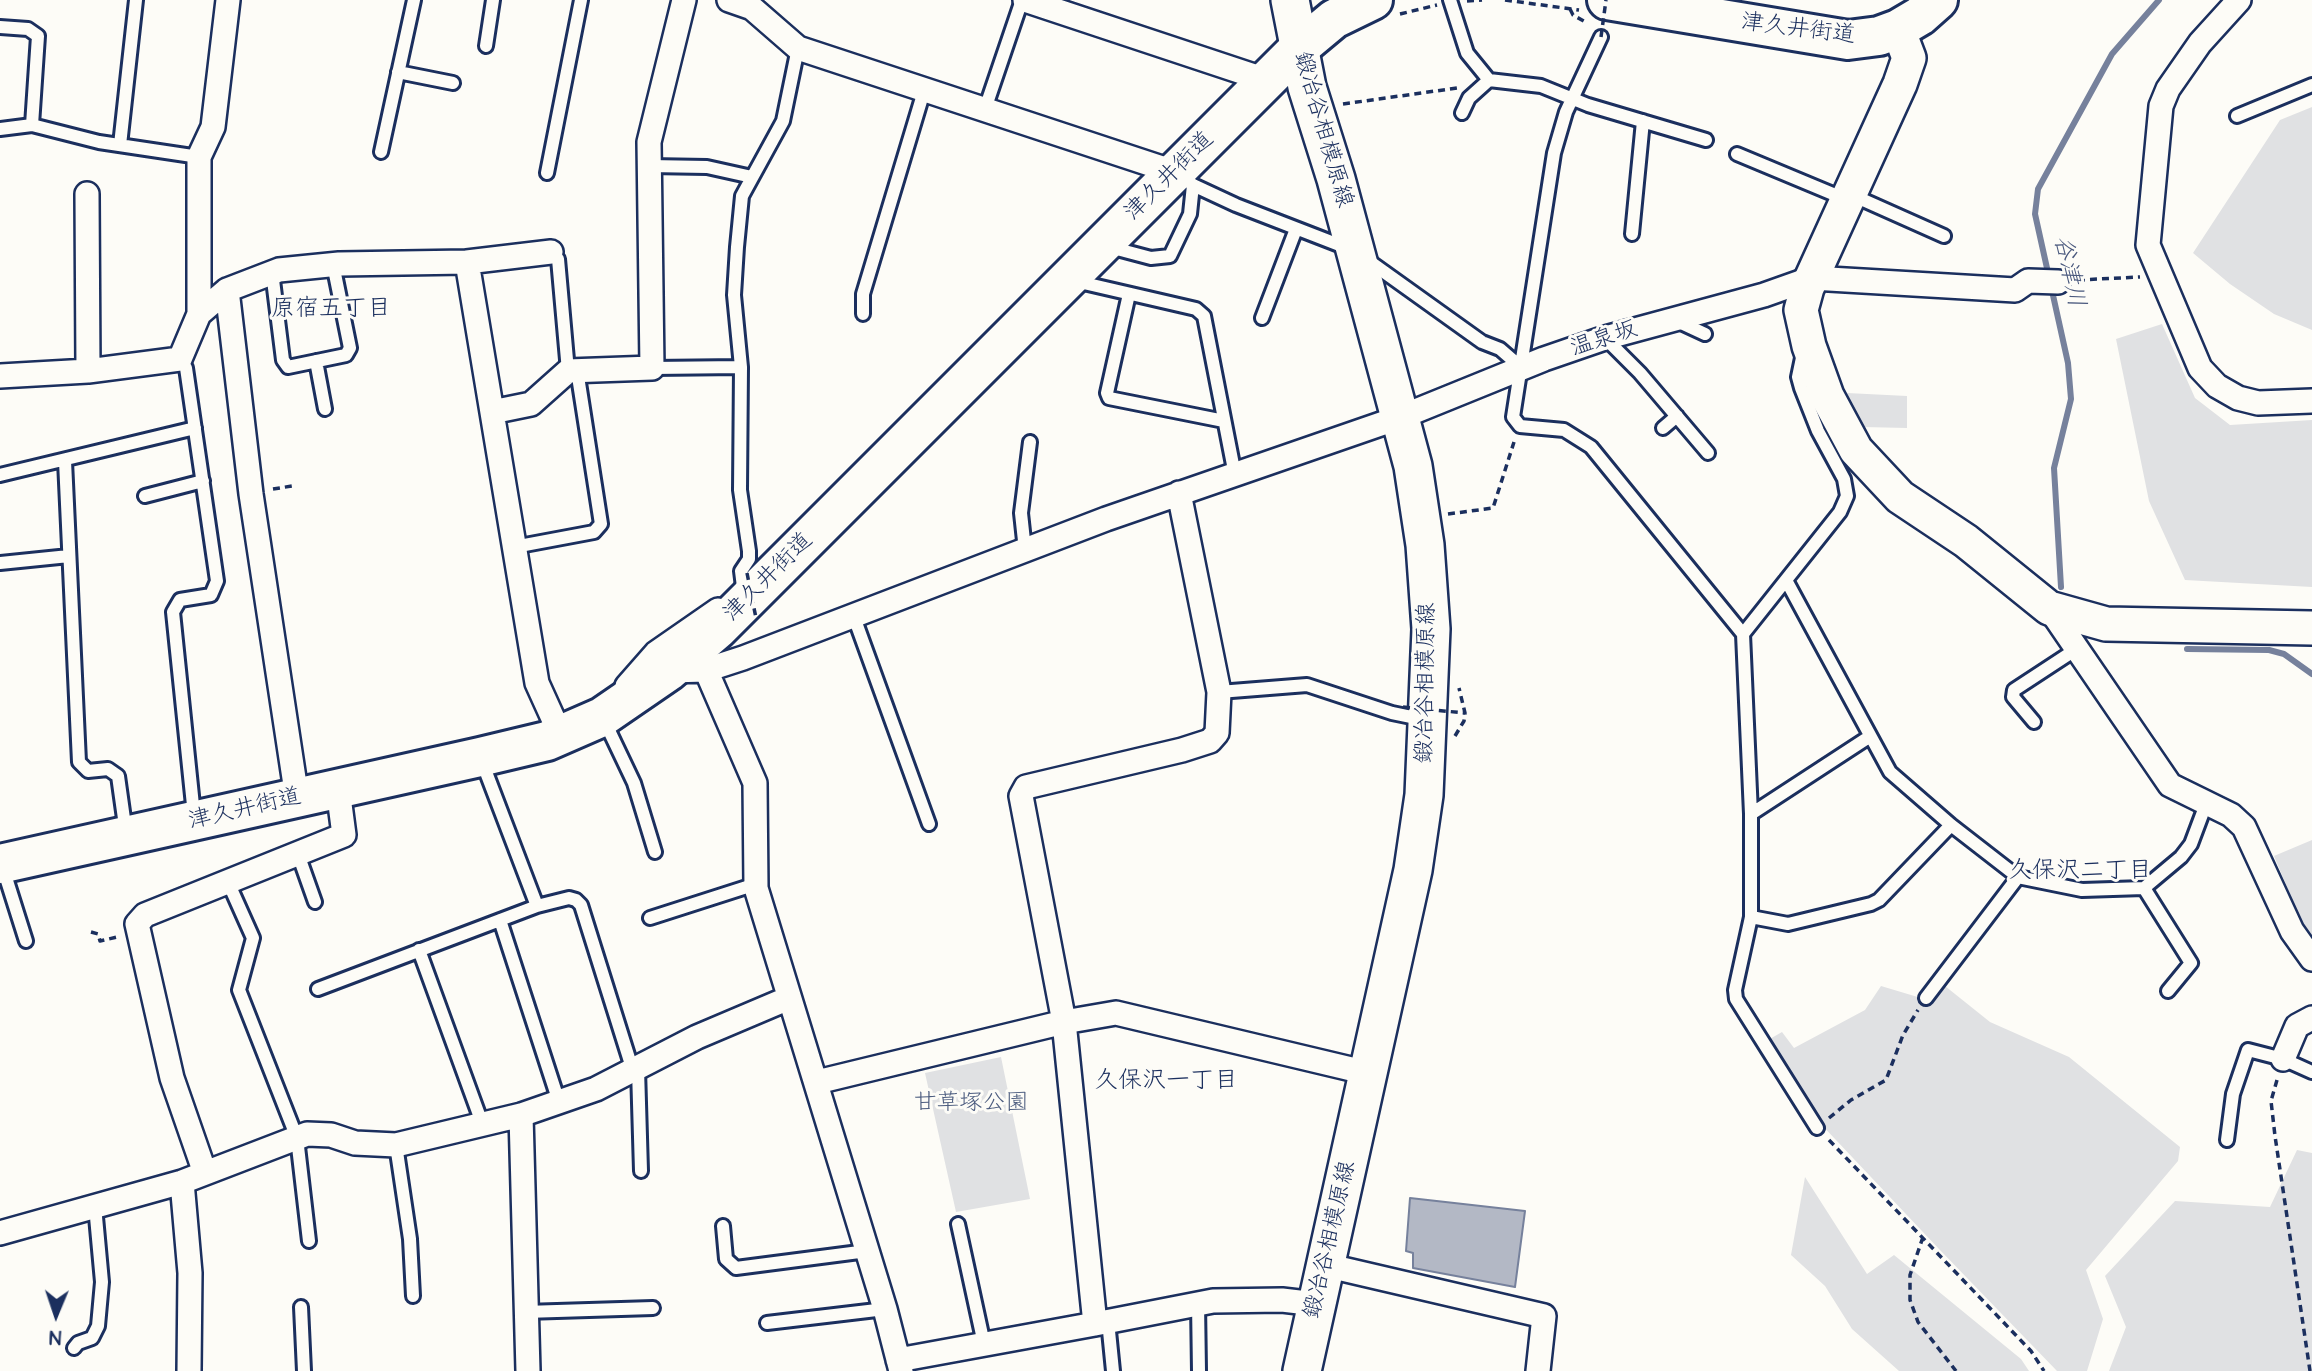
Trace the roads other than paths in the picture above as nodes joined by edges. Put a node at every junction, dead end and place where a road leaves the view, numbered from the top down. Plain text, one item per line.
1 (136, 0) edge
2 (228, 0) edge
3 (414, 0) edge
4 (494, 0) edge
5 (581, 0) edge
6 (684, 0) edge
7 (729, 0) edge
8 (1023, 0) edge
9 (1290, 0) edge
10 (1373, 0) edge
11 (1938, 0) edge
12 (2239, 0) edge
13 (1454, 1) edge
14 (1604, 12) edge
15 (0, 27) edge
16 (1898, 29) junction
17 (486, 46) dead end
18 (798, 48) junction
19 (1298, 49) junction
20 (398, 72) junction
21 (1266, 80) junction
22 (1486, 82) junction
23 (453, 83) dead end
24 (2312, 85) edge
25 (924, 91) junction
26 (1572, 99) junction
27 (985, 109) junction
28 (1462, 113) dead end
29 (2236, 116) dead end
30 (1643, 121) junction
31 (32, 125) junction
32 (0, 129) edge
33 (1706, 140) dead end
34 (120, 145) junction
35 (382, 152) dead end
36 (1737, 154) dead end
37 (199, 157) junction
38 (649, 166) junction
39 (547, 173) dead end
40 (752, 177) junction
41 (1184, 179) junction
42 (87, 194) dead end
43 (1850, 198) junction
44 (1296, 229) junction
45 (1632, 234) dead end
46 (1944, 236) dead end
47 (1117, 249) dead end
48 (551, 252) joint
49 (1356, 253) junction
50 (467, 262) junction
51 (333, 264) junction
52 (272, 272) junction
53 (1812, 278) junction
54 (1068, 279) junction
55 (2057, 282) road end
56 (227, 290) junction
57 (1129, 294) junction
58 (198, 314) junction
59 (863, 314) dead end
60 (1262, 318) dead end
61 (1672, 319) junction
62 (1705, 334) dead end
63 (1605, 338) junction
64 (1809, 346) junction
65 (180, 359) junction
66 (316, 361) junction
67 (741, 367) junction
68 (652, 368) junction
69 (1523, 369) junction
70 (572, 370) junction
71 (88, 371) junction
72 (0, 376) edge
73 (2312, 401) edge
74 (325, 409) dead end
75 (492, 412) junction
76 (1677, 416) junction
77 (1401, 417) junction
78 (1224, 421) junction
79 (195, 428) junction
80 (1663, 428) dead end
81 (1030, 442) dead end
82 (1708, 453) dead end
83 (65, 461) junction
84 (0, 475) edge
85 (1236, 475) junction
86 (202, 481) junction
87 (1179, 493) junction
88 (145, 496) dead end
89 (514, 547) junction
90 (1025, 550) junction
91 (69, 556) junction
92 (0, 563) edge
93 (1786, 580) junction
94 (750, 597) junction
95 (2049, 608) junction
96 (854, 617) junction
97 (2312, 628) edge
98 (1743, 634) junction
99 (2075, 650) junction
100 (706, 670) junction
101 (669, 671) junction
102 (1219, 692) junction
103 (609, 712) junction
104 (1416, 713) junction
105 (2034, 722) dead end
106 (561, 736) junction
107 (1869, 737) junction
108 (480, 757) junction
109 (338, 789) junction
110 (296, 798) junction
111 (2206, 804) junction
112 (1751, 814) junction
113 (195, 821) junction
114 (929, 824) dead end
115 (1951, 825) junction
116 (127, 837) junction
117 (655, 852) dead end
118 (298, 854) junction
119 (1, 864) edge
120 (2018, 877) junction
121 (228, 882) junction
122 (756, 884) junction
123 (2144, 888) junction
124 (315, 902) dead end
125 (537, 906) junction
126 (1751, 917) junction
127 (650, 918) dead end
128 (500, 920) junction
129 (26, 941) dead end
130 (419, 950) junction
131 (2312, 959) edge
132 (318, 989) dead end
133 (2168, 991) dead end
134 (789, 998) junction
135 (1926, 998) road end
136 (2312, 1018) edge
137 (1064, 1022) junction
138 (2283, 1059) junction
139 (635, 1070) junction
140 (2312, 1072) edge
141 (1368, 1073) junction
142 (817, 1082) junction
143 (559, 1102) junction
144 (521, 1115) junction
145 (482, 1123) junction
146 (1817, 1128) road end
147 (297, 1138) junction
148 (2227, 1140) dead end
149 (396, 1146) junction
150 (641, 1171) dead end
151 (205, 1173) junction
152 (182, 1182) junction
153 (96, 1206) junction
154 (958, 1224) dead end
155 (723, 1226) dead end
156 (0, 1233) edge
157 (309, 1241) dead end
158 (867, 1251) junction
159 (1325, 1265) junction
160 (413, 1296) dead end
161 (1198, 1303) junction
162 (1316, 1304) junction
163 (301, 1307) dead end
164 (653, 1308) dead end
165 (885, 1309) junction
166 (526, 1311) junction
167 (1101, 1322) junction
168 (767, 1323) dead end
169 (984, 1344) junction
170 (74, 1348) dead end
171 (899, 1365) edge
172 (189, 1371) edge
173 (304, 1371) edge
174 (528, 1371) edge
175 (1113, 1371) edge
176 (1199, 1371) edge
177 (1302, 1371) edge
178 (1538, 1371) edge

1 - 34 lane
2 - 37 street
3 - 20 lane
4 - 17 lane
5 - 39 lane
6 - 38 street
7 - 18 street
8 - 21 street
8 - 27 lane
9 - 19 main road, 鍛冶谷相模原線
10 - 19 highway, 津久井街道
11 - 16 highway, 津久井街道
12 - 73 street
13 - 22 lane
14 - 16 highway, 津久井街道
14 - 26 lane
15 - 31 lane
16 - 43 street
18 - 25 street
18 - 40 lane
19 - 21 highway, 津久井街道
19 - 49 main road, 鍛冶谷相模原線
20 - 23 lane
20 - 35 lane
21 - 41 highway, 津久井街道
22 - 26 lane
22 - 28 lane
24 - 29 lane
25 - 27 street
25 - 59 lane
26 - 30 lane
26 - 69 lane
27 - 41 street
30 - 33 lane
30 - 45 lane
31 - 32 lane
31 - 34 lane
34 - 37 lane
36 - 43 lane
37 - 58 street
38 - 40 lane
38 - 68 street
40 - 67 lane
41 - 44 lane
41 - 47 lane
41 - 54 highway, 津久井街道
42 - 71 street
43 - 46 lane
43 - 53 street
44 - 49 lane
44 - 60 lane
48 - 50 street
48 - 70 lane
49 - 69 lane
49 - 77 main road, 鍛冶谷相模原線
50 - 51 street
50 - 75 street
51 - 52 street
51 - 66 lane
52 - 56 street
52 - 66 lane
53 - 55 street
53 - 61 street, 温泉坂
53 - 64 street
54 - 57 lane
54 - 94 highway, 津久井街道
56 - 58 street
56 - 110 street
57 - 78 lane
57 - 78 lane
58 - 65 street
61 - 62 lane
61 - 63 street, 温泉坂
63 - 69 street, 温泉坂
63 - 76 lane
64 - 93 lane
64 - 95 street
65 - 71 street
65 - 79 lane
66 - 74 lane
67 - 68 lane
67 - 94 lane
68 - 70 street
69 - 77 street, 温泉坂
69 - 98 lane
70 - 75 street
70 - 89 lane
71 - 72 street
75 - 89 street
76 - 80 lane
76 - 82 lane
77 - 85 street, 温泉坂
77 - 104 main road, 鍛冶谷相模原線
78 - 85 lane
79 - 83 lane
79 - 86 lane
81 - 90 lane
83 - 84 lane
83 - 91 lane
85 - 87 street, 温泉坂
86 - 88 lane
86 - 113 lane
87 - 90 street, 温泉坂
87 - 102 street
89 - 106 street
90 - 96 street, 温泉坂
91 - 92 lane
91 - 116 lane
93 - 98 lane
93 - 107 lane
94 - 101 highway, 津久井街道
94 - 103 street
95 - 97 street
95 - 99 street
96 - 100 street, 温泉坂
96 - 114 lane
98 - 112 lane
99 - 105 lane
99 - 111 street
100 - 101 street, 温泉坂
100 - 122 street
101 - 103 highway, 津久井街道
102 - 104 lane
102 - 137 street
103 - 106 highway, 津久井街道
103 - 117 lane
104 - 141 main road, 鍛冶谷相模原線
106 - 108 highway, 津久井街道
107 - 112 lane
107 - 115 lane
108 - 109 highway, 津久井街道
108 - 125 lane
109 - 110 highway, 津久井街道
109 - 118 street
110 - 113 highway, 津久井街道
111 - 123 lane
111 - 131 street
112 - 126 lane
113 - 116 highway, 津久井街道
115 - 120 lane
115 - 126 lane
116 - 119 highway, 津久井街道
118 - 121 street
118 - 124 lane
119 - 129 lane
120 - 123 lane
120 - 135 lane
121 - 147 lane
121 - 151 street
122 - 127 lane
122 - 134 street
123 - 133 lane
125 - 128 lane
125 - 139 lane
126 - 146 lane
128 - 130 lane
128 - 143 lane
130 - 132 lane
130 - 145 lane
134 - 139 street
134 - 142 street
136 - 138 street
137 - 141 street
137 - 142 street
137 - 167 street
138 - 140 lane
138 - 148 lane
139 - 143 street
139 - 150 lane
141 - 159 main road, 鍛冶谷相模原線
142 - 158 street
143 - 144 street
144 - 145 street
144 - 166 street
145 - 149 street
147 - 149 street
147 - 151 street
147 - 157 lane
149 - 160 lane
151 - 152 street
152 - 153 street
152 - 172 street
153 - 156 street
153 - 170 lane
154 - 169 lane
155 - 158 lane
158 - 165 street
159 - 162 main road, 鍛冶谷相模原線
159 - 178 street
161 - 162 street
161 - 167 street
161 - 176 lane
162 - 177 main road, 鍛冶谷相模原線
163 - 173 lane
164 - 166 lane
165 - 168 lane
165 - 171 street
166 - 174 street
167 - 169 street
167 - 175 lane
169 - 171 street

